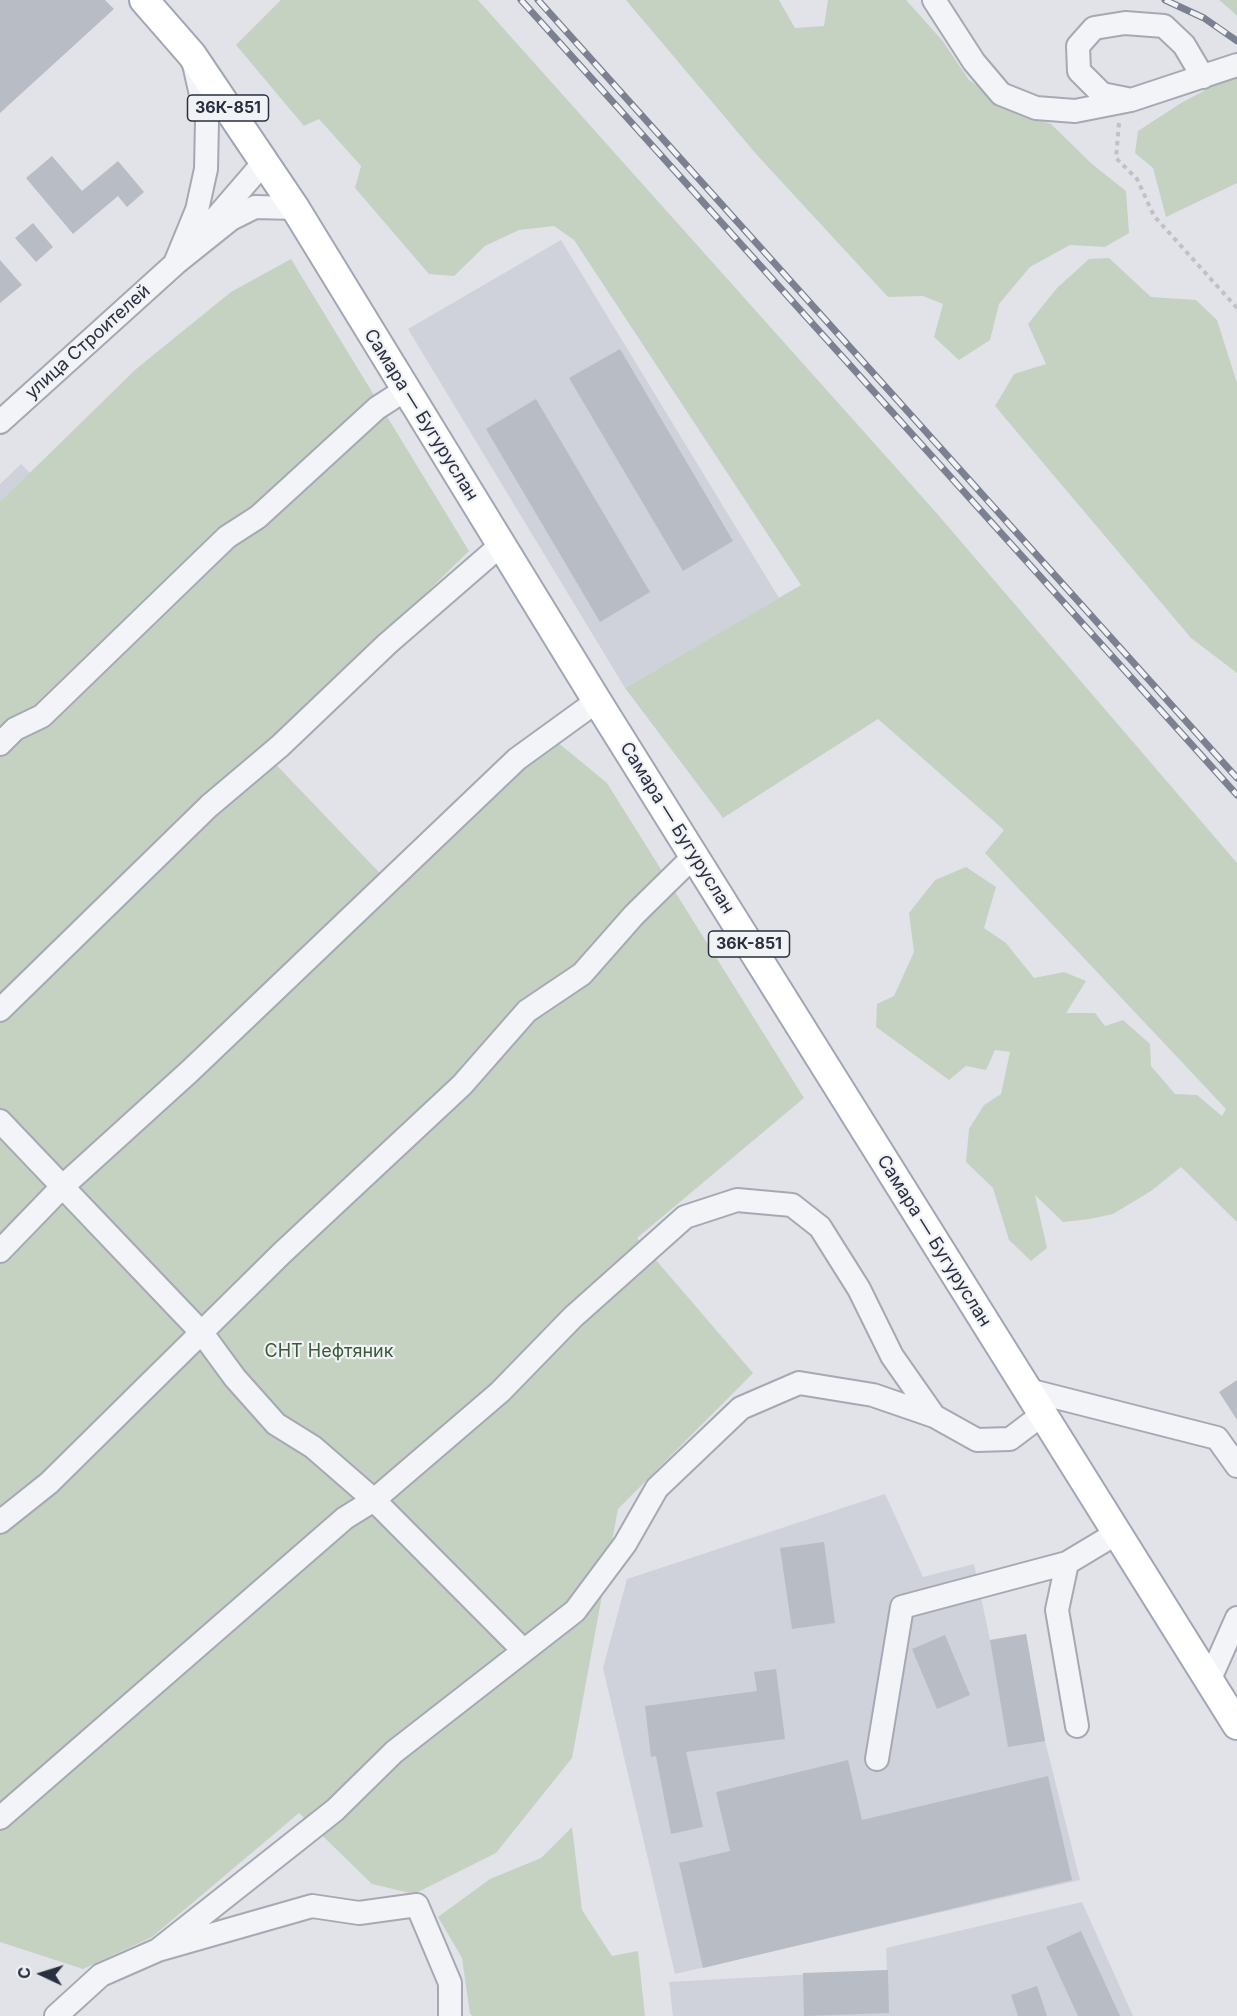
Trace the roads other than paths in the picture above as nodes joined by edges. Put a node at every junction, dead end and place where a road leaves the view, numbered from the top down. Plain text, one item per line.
1 (144, 0) edge
2 (934, 0) edge
3 (192, 55) junction
4 (1237, 65) edge
5 (1203, 77) junction
6 (1131, 100) junction
7 (265, 161) junction
8 (295, 208) junction
9 (176, 263) junction
10 (405, 390) junction
11 (1, 419) edge
12 (501, 545) junction
13 (597, 701) junction
14 (0, 744) edge
15 (694, 856) junction
16 (0, 1010) edge
17 (0, 1121) edge
18 (61, 1188) junction
19 (0, 1251) edge
20 (202, 1333) junction
21 (1028, 1390) junction
22 (1043, 1414) junction
23 (934, 1416) junction
24 (1237, 1466) edge
25 (375, 1500) junction
26 (0, 1522) edge
27 (1117, 1533) junction
28 (1067, 1563) junction
29 (1237, 1618) edge
30 (524, 1650) junction
31 (1209, 1681) junction
32 (1237, 1725) edge
33 (1077, 1726) dead end
34 (876, 1760) dead end
35 (0, 1818) edge
36 (158, 1950) junction
37 (56, 2016) edge
38 (450, 2016) edge

1 - 3 main road, 36К-851
2 - 6 street
3 - 7 main road, Самара — Бугуруслан / 36К-851
3 - 9 street
4 - 5 street
5 - 6 street
5 - 6 street
7 - 8 main road, Самара — Бугуруслан / 36К-851
7 - 9 street
8 - 9 street
8 - 10 main road, Самара — Бугуруслан / 36К-851
9 - 11 street, улица Строителей
10 - 12 main road, Самара — Бугуруслан / 36К-851
10 - 14 street
12 - 13 main road, Самара — Бугуруслан / 36К-851
12 - 16 street
13 - 15 main road, Самара — Бугуруслан / 36К-851
13 - 18 street
15 - 20 street
15 - 21 main road, Самара — Бугуруслан / 36К-851
17 - 18 street
18 - 19 street
18 - 20 street
20 - 25 street
20 - 26 street
21 - 22 main road, Самара — Бугуруслан / 36К-851
21 - 24 street
22 - 23 street
22 - 27 main road, Самара — Бугуруслан / 36К-851
23 - 25 street
23 - 30 street
25 - 30 street
25 - 35 street
27 - 28 street
27 - 31 main road, Самара — Бугуруслан / 36К-851
28 - 33 street
28 - 34 street
29 - 31 street
30 - 36 street
31 - 32 main road, Самара — Бугуруслан / 36К-851
36 - 37 street
36 - 38 street

